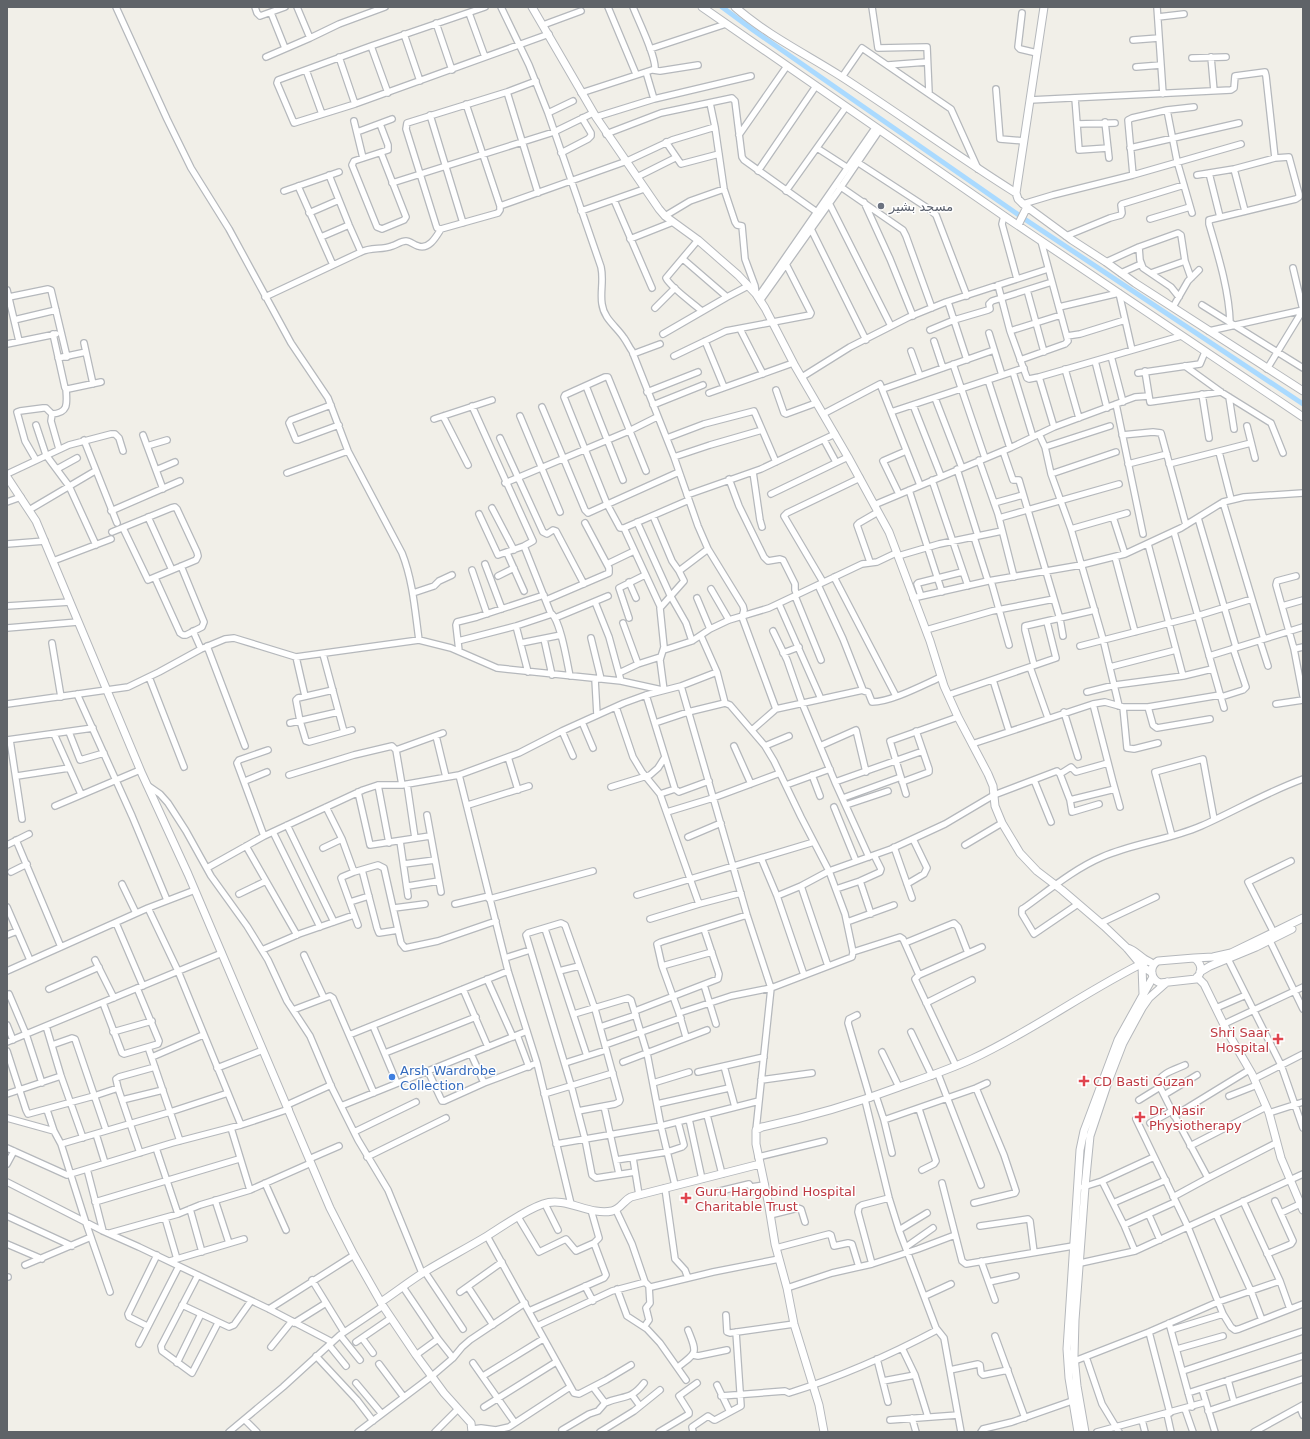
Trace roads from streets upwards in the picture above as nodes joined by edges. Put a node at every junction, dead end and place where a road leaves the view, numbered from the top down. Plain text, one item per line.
1 (116, 7) edge
2 (255, 7) edge
3 (285, 7) edge
4 (297, 7) edge
5 (385, 7) edge
6 (485, 7) edge
7 (501, 7) edge
8 (532, 7) edge
9 (608, 7) edge
10 (633, 7) edge
11 (702, 7) edge
12 (735, 7) edge
13 (872, 7) edge
14 (1044, 7) edge
15 (1157, 7) edge
16 (582, 11) dead end
17 (271, 13) junction
18 (469, 13) junction
19 (1022, 13) dead end
20 (1184, 14) dead end
21 (1158, 17) junction
22 (436, 23) junction
23 (726, 24) junction
24 (543, 25) junction
25 (404, 34) junction
26 (549, 34) junction
27 (310, 38) junction
28 (1159, 38) junction
29 (1134, 40) dead end
30 (371, 46) junction
31 (519, 46) junction
32 (285, 48) junction
33 (650, 49) junction
34 (1037, 53) junction
35 (266, 57) dead end
36 (338, 57) junction
37 (485, 57) junction
38 (1211, 57) junction
39 (1226, 57) dead end
40 (1192, 58) dead end
41 (927, 62) junction
42 (698, 65) dead end
43 (888, 65) junction
44 (1161, 65) junction
45 (787, 66) junction
46 (1136, 67) dead end
47 (306, 70) junction
48 (452, 70) junction
49 (653, 70) junction
50 (646, 72) junction
51 (636, 74) junction
52 (752, 76) dead end
53 (842, 77) junction
54 (420, 81) junction
55 (536, 81) junction
56 (816, 86) junction
57 (996, 88) dead end
58 (1214, 91) junction
59 (388, 92) junction
60 (507, 92) junction
61 (581, 93) junction
62 (928, 93) junction
63 (1163, 94) junction
64 (1076, 98) junction
65 (654, 99) junction
66 (1030, 100) junction
67 (573, 102) dead end
68 (710, 103) junction
69 (355, 104) junction
70 (466, 104) junction
71 (846, 108) junction
72 (1194, 108) dead end
73 (1167, 110) junction
74 (548, 113) junction
75 (322, 114) junction
76 (430, 114) junction
77 (594, 115) junction
78 (582, 118) junction
79 (392, 119) dead end
80 (354, 121) dead end
81 (1105, 122) junction
82 (1115, 122) dead end
83 (1239, 123) dead end
84 (380, 124) junction
85 (1078, 124) junction
86 (715, 127) junction
87 (877, 129) junction
88 (357, 132) junction
89 (554, 132) junction
90 (606, 134) junction
91 (739, 135) junction
92 (1172, 138) junction
93 (1024, 141) junction
94 (523, 142) junction
95 (666, 142) junction
96 (1241, 144) dead end
97 (817, 148) junction
98 (1108, 148) junction
99 (1130, 148) junction
100 (381, 153) junction
101 (561, 153) junction
102 (720, 154) junction
103 (482, 155) junction
104 (363, 158) junction
105 (675, 158) junction
106 (1109, 158) dead end
107 (1275, 158) junction
108 (627, 161) junction
109 (1177, 161) junction
110 (857, 162) junction
111 (447, 167) junction
112 (848, 168) junction
113 (978, 169) junction
114 (1234, 169) junction
115 (758, 171) junction
116 (338, 172) dead end
117 (1209, 173) junction
118 (421, 174) junction
119 (329, 175) junction
120 (1133, 175) junction
121 (1197, 175) dead end
122 (637, 177) junction
123 (571, 181) junction
124 (392, 184) junction
125 (839, 185) junction
126 (1184, 185) junction
127 (298, 186) junction
128 (724, 188) junction
129 (644, 189) junction
130 (284, 191) dead end
131 (786, 191) junction
132 (538, 193) junction
133 (1016, 193) junction
134 (339, 200) junction
135 (614, 200) junction
136 (827, 201) junction
137 (864, 202) junction
138 (500, 206) junction
139 (1025, 207) junction
140 (1190, 207) junction
141 (581, 211) junction
142 (1245, 212) junction
143 (309, 213) junction
144 (1192, 213) dead end
145 (818, 214) junction
146 (665, 216) junction
147 (1004, 216) junction
148 (1220, 217) junction
149 (1150, 218) dead end
150 (673, 222) junction
151 (463, 223) junction
152 (1019, 223) junction
153 (349, 225) junction
154 (809, 228) junction
155 (441, 230) junction
156 (1066, 236) junction
157 (321, 237) junction
158 (630, 239) junction
159 (698, 240) junction
160 (1041, 241) junction
161 (1139, 248) junction
162 (361, 252) junction
163 (683, 259) junction
164 (1185, 261) junction
165 (1106, 262) junction
166 (786, 264) junction
167 (1141, 264) junction
168 (333, 265) junction
169 (1293, 268) dead end
170 (1048, 269) junction
171 (1199, 270) dead end
172 (1121, 272) junction
173 (1151, 273) junction
174 (1191, 278) junction
175 (1017, 279) junction
176 (1052, 282) junction
177 (998, 285) junction
178 (748, 286) junction
179 (652, 288) dead end
180 (675, 288) junction
181 (7, 290) edge
182 (1027, 290) junction
183 (1119, 294) junction
184 (265, 296) junction
185 (967, 296) junction
186 (9, 297) junction
187 (727, 297) junction
188 (758, 297) junction
189 (1179, 297) junction
190 (1001, 298) junction
191 (948, 302) junction
192 (1202, 305) dead end
193 (1059, 307) junction
194 (1173, 307) junction
195 (655, 308) dead end
196 (932, 308) junction
197 (56, 310) junction
198 (1303, 310) edge
199 (702, 311) junction
200 (913, 316) junction
201 (1061, 316) junction
202 (14, 320) junction
203 (954, 320) junction
204 (1125, 320) junction
205 (772, 322) junction
206 (1036, 323) junction
207 (1232, 323) junction
208 (891, 326) junction
209 (740, 329) junction
210 (930, 330) dead end
211 (1010, 331) junction
212 (1209, 331) junction
213 (61, 333) junction
214 (989, 333) dead end
215 (53, 334) junction
216 (663, 334) dead end
217 (1067, 336) junction
218 (1181, 336) junction
219 (866, 340) junction
220 (18, 341) junction
221 (704, 341) junction
222 (934, 341) dead end
223 (84, 343) dead end
224 (7, 344) edge
225 (660, 344) dead end
226 (994, 350) junction
227 (1132, 350) junction
228 (911, 351) dead end
229 (86, 352) junction
230 (1044, 352) junction
231 (1205, 352) junction
232 (1278, 352) junction
233 (633, 354) junction
234 (674, 356) dead end
235 (1111, 356) junction
236 (67, 357) junction
237 (58, 358) junction
238 (967, 360) junction
239 (1020, 360) junction
240 (1095, 361) junction
241 (793, 363) junction
242 (953, 364) junction
243 (1185, 366) junction
244 (943, 368) junction
245 (1024, 368) junction
246 (1303, 368) edge
247 (1065, 369) junction
248 (1267, 369) junction
249 (1145, 371) junction
250 (698, 372) dead end
251 (1013, 372) junction
252 (1138, 373) dead end
253 (763, 374) junction
254 (1002, 375) junction
255 (920, 376) junction
256 (1039, 377) junction
257 (802, 378) junction
258 (988, 380) junction
259 (101, 382) dead end
260 (93, 384) junction
261 (703, 385) dead end
262 (586, 386) junction
263 (724, 388) junction
264 (66, 389) junction
265 (883, 389) junction
266 (962, 389) junction
267 (776, 390) dead end
268 (1303, 391) edge
269 (647, 392) junction
270 (1221, 392) junction
271 (709, 393) dead end
272 (1202, 394) junction
273 (1149, 396) junction
274 (1229, 397) junction
275 (935, 398) junction
276 (492, 400) dead end
277 (816, 402) junction
278 (1123, 402) junction
279 (1116, 404) junction
280 (331, 405) junction
281 (653, 405) junction
282 (913, 405) junction
283 (472, 406) junction
284 (542, 407) dead end
285 (1107, 408) junction
286 (891, 412) junction
287 (52, 414) junction
288 (823, 414) junction
289 (443, 416) junction
290 (520, 416) dead end
291 (1303, 416) edge
292 (658, 417) junction
293 (1079, 418) junction
294 (434, 419) dead end
295 (36, 425) dead end
296 (339, 425) junction
297 (1110, 426) dead end
298 (1247, 426) dead end
299 (1054, 427) junction
300 (1234, 429) dead end
301 (762, 430) junction
302 (629, 431) junction
303 (835, 434) junction
304 (1039, 434) junction
305 (143, 435) dead end
306 (1122, 435) junction
307 (1033, 437) junction
308 (500, 438) dead end
309 (667, 438) junction
310 (1209, 438) dead end
311 (84, 440) junction
312 (167, 440) dead end
313 (607, 440) junction
314 (824, 440) junction
315 (1251, 443) junction
316 (147, 446) junction
317 (1045, 447) junction
318 (1010, 448) junction
319 (59, 449) junction
320 (585, 449) junction
321 (124, 451) dead end
322 (348, 451) junction
323 (906, 451) junction
324 (1003, 451) junction
325 (1116, 452) dead end
326 (1219, 452) junction
327 (1283, 453) dead end
328 (1167, 454) junction
329 (46, 455) junction
330 (674, 457) junction
331 (848, 457) junction
332 (77, 458) dead end
333 (563, 458) junction
334 (1255, 458) dead end
335 (982, 459) junction
336 (36, 460) junction
337 (175, 462) dead end
338 (776, 462) junction
339 (836, 462) junction
340 (1128, 464) junction
341 (1169, 464) junction
342 (468, 465) dead end
343 (540, 468) junction
344 (959, 468) junction
345 (57, 469) junction
346 (156, 470) junction
347 (95, 471) junction
348 (646, 471) dead end
349 (679, 472) junction
350 (753, 472) junction
351 (287, 473) dead end
352 (1051, 474) junction
353 (7, 476) edge
354 (941, 476) junction
355 (518, 477) junction
356 (860, 478) junction
357 (729, 479) junction
358 (624, 480) dead end
359 (932, 480) junction
360 (180, 481) dead end
361 (505, 482) junction
362 (1119, 484) dead end
363 (920, 485) junction
364 (69, 486) junction
365 (163, 489) junction
366 (909, 490) junction
367 (1303, 493) edge
368 (771, 494) dead end
369 (900, 494) junction
370 (1023, 495) junction
371 (21, 497) junction
372 (688, 498) junction
373 (1231, 499) junction
374 (1062, 501) junction
375 (7, 502) edge
376 (1223, 502) junction
377 (994, 503) junction
378 (607, 504) junction
379 (874, 505) junction
380 (492, 508) dead end
381 (29, 510) junction
382 (1028, 510) junction
383 (111, 511) junction
384 (560, 512) dead end
385 (878, 512) junction
386 (1127, 513) dead end
387 (479, 514) dead end
388 (653, 516) junction
389 (148, 517) junction
390 (1113, 517) junction
391 (999, 518) junction
392 (1198, 518) junction
393 (637, 522) junction
394 (117, 523) dead end
395 (586, 523) dead end
396 (1186, 525) junction
397 (762, 527) dead end
398 (123, 528) junction
399 (624, 528) junction
400 (1071, 529) junction
401 (1002, 531) junction
402 (112, 532) dead end
403 (1174, 532) junction
404 (1143, 534) dead end
405 (976, 537) junction
406 (111, 539) dead end
407 (45, 541) junction
408 (953, 542) junction
409 (7, 544) edge
410 (96, 544) junction
411 (1148, 544) junction
412 (524, 546) junction
413 (929, 548) junction
414 (708, 549) junction
415 (514, 550) junction
416 (634, 551) junction
417 (507, 553) junction
418 (897, 554) junction
419 (1125, 554) junction
420 (1115, 557) junction
421 (53, 561) junction
422 (870, 562) junction
423 (485, 564) dead end
424 (607, 564) junction
425 (1081, 565) junction
426 (181, 566) junction
427 (514, 568) junction
428 (172, 570) junction
429 (472, 570) dead end
430 (1046, 571) junction
431 (679, 572) junction
432 (962, 572) junction
433 (452, 575) dead end
434 (645, 575) junction
435 (498, 576) dead end
436 (1296, 576) dead end
437 (834, 577) junction
438 (1014, 577) junction
439 (155, 578) junction
440 (938, 578) junction
441 (990, 581) junction
442 (629, 582) junction
443 (584, 584) junction
444 (820, 584) junction
445 (968, 586) junction
446 (712, 589) dead end
447 (524, 591) dead end
448 (942, 592) junction
449 (413, 593) junction
450 (670, 595) junction
451 (608, 596) dead end
452 (796, 596) junction
453 (917, 597) junction
454 (545, 598) junction
455 (636, 598) dead end
456 (697, 598) dead end
457 (1054, 599) junction
458 (1252, 599) junction
459 (1303, 600) edge
460 (70, 602) junction
461 (595, 602) junction
462 (779, 604) junction
463 (7, 606) edge
464 (660, 606) junction
465 (1282, 606) junction
466 (1224, 608) junction
467 (502, 610) junction
468 (999, 610) junction
469 (1095, 610) junction
470 (487, 614) junction
471 (553, 616) junction
472 (1197, 616) junction
473 (742, 617) junction
474 (629, 618) dead end
475 (1060, 619) junction
476 (729, 620) junction
477 (78, 622) junction
478 (1047, 622) junction
479 (623, 623) dead end
480 (1169, 623) junction
481 (516, 626) junction
482 (7, 628) edge
483 (1303, 628) edge
484 (710, 629) junction
485 (926, 630) junction
486 (193, 631) junction
487 (772, 631) dead end
488 (1289, 631) junction
489 (1135, 632) junction
490 (561, 635) junction
491 (701, 636) junction
492 (1063, 636) dead end
493 (591, 638) dead end
494 (544, 639) junction
495 (1103, 639) junction
496 (418, 640) junction
497 (1262, 640) junction
498 (458, 641) junction
499 (692, 641) junction
500 (52, 643) dead end
501 (522, 643) junction
502 (1010, 645) dead end
503 (207, 646) junction
504 (1080, 646) dead end
505 (799, 647) junction
506 (1303, 647) edge
507 (1235, 648) junction
508 (201, 649) junction
509 (1294, 649) junction
510 (664, 650) junction
511 (1176, 650) junction
512 (459, 651) junction
513 (783, 653) junction
514 (323, 654) junction
515 (1209, 656) junction
516 (296, 657) junction
517 (660, 657) junction
518 (822, 660) dead end
519 (638, 664) junction
520 (1032, 666) junction
521 (1268, 666) dead end
522 (1110, 667) junction
523 (1212, 669) junction
524 (528, 672) junction
525 (717, 672) junction
526 (620, 673) junction
527 (1301, 673) edge
528 (552, 675) junction
529 (570, 676) junction
530 (1183, 676) junction
531 (149, 677) junction
532 (941, 677) junction
533 (598, 679) junction
534 (993, 680) junction
535 (621, 681) junction
536 (1115, 685) junction
537 (681, 686) junction
538 (107, 690) junction
539 (333, 690) junction
540 (663, 690) junction
541 (863, 690) junction
542 (1087, 692) dead end
543 (77, 694) junction
544 (646, 695) junction
545 (948, 695) junction
546 (305, 696) junction
547 (896, 696) junction
548 (1220, 696) junction
549 (1303, 696) edge
550 (61, 697) junction
551 (821, 699) junction
552 (1303, 700) edge
553 (725, 703) junction
554 (802, 703) junction
555 (7, 704) edge
556 (1093, 704) junction
557 (1276, 704) dead end
558 (1121, 706) junction
559 (616, 707) junction
560 (1148, 707) junction
561 (1224, 708) dead end
562 (776, 709) junction
563 (338, 712) junction
564 (688, 712) junction
565 (1064, 712) junction
566 (596, 715) junction
567 (958, 717) junction
568 (1048, 718) junction
569 (1210, 719) dead end
570 (300, 721) junction
571 (582, 722) junction
572 (290, 723) dead end
573 (655, 723) junction
574 (93, 728) junction
575 (352, 730) dead end
576 (752, 730) junction
577 (562, 731) junction
578 (916, 731) junction
579 (1009, 731) junction
580 (68, 732) junction
581 (344, 732) junction
582 (443, 733) dead end
583 (54, 734) junction
584 (436, 736) junction
585 (789, 736) dead end
586 (9, 740) edge
587 (1158, 743) dead end
588 (972, 744) junction
589 (245, 746) dead end
590 (734, 746) dead end
591 (765, 746) junction
592 (820, 746) junction
593 (593, 748) dead end
594 (268, 750) dead end
595 (396, 750) junction
596 (923, 751) junction
597 (104, 753) junction
598 (573, 756) dead end
599 (508, 757) junction
600 (665, 757) junction
601 (1078, 757) dead end
602 (895, 761) junction
603 (1108, 762) junction
604 (184, 767) dead end
605 (69, 768) junction
606 (830, 769) junction
607 (140, 770) junction
608 (267, 772) dead end
609 (866, 772) junction
610 (780, 773) junction
611 (1060, 774) junction
612 (289, 775) dead end
613 (460, 775) junction
614 (812, 775) junction
615 (17, 776) junction
616 (446, 777) junction
617 (646, 777) junction
618 (116, 779) junction
619 (901, 779) junction
620 (1303, 779) edge
621 (1034, 780) junction
622 (245, 781) junction
623 (709, 781) junction
624 (835, 782) junction
625 (404, 784) junction
626 (751, 784) junction
627 (147, 785) junction
628 (378, 785) junction
629 (786, 785) junction
630 (529, 786) dead end
631 (612, 787) dead end
632 (675, 789) junction
633 (1115, 789) junction
634 (518, 790) junction
635 (888, 791) dead end
636 (358, 792) junction
637 (81, 794) junction
638 (660, 794) junction
639 (906, 794) dead end
640 (994, 795) junction
641 (820, 796) dead end
642 (713, 798) junction
643 (843, 798) junction
644 (1070, 800) junction
645 (1099, 804) dead end
646 (468, 805) junction
647 (846, 805) junction
648 (55, 806) dead end
649 (326, 807) junction
650 (834, 807) dead end
651 (1120, 807) dead end
652 (667, 812) junction
653 (427, 815) dead end
654 (22, 819) dead end
655 (1214, 819) junction
656 (1051, 822) dead end
657 (721, 823) junction
658 (1002, 823) junction
659 (287, 825) junction
660 (273, 832) junction
661 (29, 834) dead end
662 (264, 836) junction
663 (430, 836) junction
664 (1172, 836) junction
665 (688, 837) dead end
666 (415, 838) junction
667 (342, 839) junction
668 (913, 839) junction
669 (16, 840) junction
670 (400, 841) junction
671 (814, 842) junction
672 (389, 843) junction
673 (7, 845) edge
674 (965, 845) dead end
675 (246, 846) junction
676 (323, 848) dead end
677 (894, 848) junction
678 (871, 856) junction
679 (761, 858) junction
680 (435, 860) junction
681 (856, 861) junction
682 (1291, 861) dead end
683 (27, 864) junction
684 (404, 864) junction
685 (733, 866) junction
686 (207, 868) junction
687 (362, 870) junction
688 (593, 871) dead end
689 (829, 871) junction
690 (11, 872) dead end
691 (354, 872) junction
692 (691, 880) junction
693 (266, 881) junction
694 (439, 881) junction
695 (860, 881) junction
696 (122, 884) dead end
697 (907, 884) junction
698 (408, 886) junction
699 (801, 886) junction
700 (1056, 886) junction
701 (836, 889) junction
702 (195, 890) junction
703 (441, 892) dead end
704 (741, 893) junction
705 (239, 894) dead end
706 (637, 895) dead end
707 (369, 896) junction
708 (408, 896) dead end
709 (777, 896) junction
710 (1156, 897) dead end
711 (489, 898) junction
712 (912, 898) dead end
713 (168, 900) junction
714 (350, 902) junction
715 (425, 904) dead end
716 (455, 904) dead end
717 (699, 904) junction
718 (1078, 904) junction
719 (894, 906) dead end
720 (7, 907) edge
721 (148, 908) junction
722 (394, 908) junction
723 (136, 913) junction
724 (871, 914) junction
725 (354, 915) junction
726 (747, 915) junction
727 (1303, 918) edge
728 (650, 919) dead end
729 (496, 921) junction
730 (334, 922) junction
731 (847, 922) junction
732 (116, 923) junction
733 (1101, 923) junction
734 (1303, 924) edge
735 (358, 925) dead end
736 (320, 927) junction
737 (545, 929) junction
738 (704, 929) junction
739 (398, 930) junction
740 (17, 931) junction
741 (1274, 933) junction
742 (7, 935) edge
743 (297, 935) junction
744 (1270, 940) junction
745 (905, 943) junction
746 (61, 947) junction
747 (982, 947) dead end
748 (262, 950) junction
749 (530, 950) junction
750 (712, 952) junction
751 (853, 952) junction
752 (222, 953) junction
753 (968, 953) junction
754 (304, 955) dead end
755 (505, 958) junction
756 (1194, 958) junction
757 (1228, 959) junction
758 (30, 960) junction
759 (95, 960) dead end
760 (1146, 964) junction
761 (579, 966) junction
762 (662, 966) junction
763 (828, 966) junction
764 (99, 967) junction
765 (7, 971) edge
766 (178, 971) junction
767 (508, 971) junction
768 (559, 971) junction
769 (919, 974) junction
770 (804, 975) junction
771 (1153, 975) junction
772 (1199, 975) junction
773 (487, 979) junction
774 (972, 980) dead end
775 (1167, 982) junction
776 (704, 985) junction
777 (143, 986) junction
778 (137, 988) junction
779 (771, 988) junction
780 (1303, 988) edge
781 (49, 989) dead end
782 (463, 989) junction
783 (1294, 991) junction
784 (9, 994) dead end
785 (1246, 995) junction
786 (674, 996) junction
787 (1143, 996) junction
788 (114, 998) junction
789 (324, 998) junction
790 (103, 1003) junction
791 (710, 1003) junction
792 (926, 1003) junction
793 (1216, 1008) junction
794 (595, 1009) junction
795 (1303, 1009) edge
796 (293, 1010) junction
797 (1253, 1011) junction
798 (636, 1013) junction
799 (574, 1014) junction
800 (857, 1015) dead end
801 (680, 1016) junction
802 (476, 1017) junction
803 (152, 1021) junction
804 (716, 1024) dead end
805 (1224, 1024) junction
806 (7, 1025) edge
807 (46, 1026) junction
808 (373, 1026) junction
809 (600, 1027) junction
810 (707, 1030) dead end
811 (527, 1031) junction
812 (113, 1032) junction
813 (911, 1032) dead end
814 (642, 1033) junction
815 (26, 1034) junction
816 (349, 1035) junction
817 (203, 1036) junction
818 (515, 1036) junction
819 (686, 1037) junction
820 (10, 1041) edge
821 (52, 1045) junction
822 (148, 1047) junction
823 (488, 1047) junction
824 (606, 1048) junction
825 (263, 1050) junction
826 (7, 1051) edge
827 (882, 1052) dead end
828 (385, 1053) junction
829 (647, 1053) junction
830 (471, 1054) junction
831 (1303, 1054) edge
832 (587, 1056) junction
833 (152, 1057) junction
834 (764, 1058) junction
835 (537, 1062) junction
836 (623, 1062) dead end
837 (565, 1063) junction
838 (1185, 1065) dead end
839 (1281, 1065) junction
840 (724, 1066) junction
841 (956, 1066) junction
842 (155, 1067) junction
843 (529, 1067) junction
844 (217, 1068) junction
845 (1249, 1070) junction
846 (428, 1071) junction
847 (689, 1072) dead end
848 (698, 1072) dead end
849 (613, 1073) junction
850 (812, 1073) dead end
851 (935, 1075) junction
852 (1197, 1075) dead end
853 (62, 1076) junction
854 (762, 1080) junction
855 (1255, 1082) junction
856 (42, 1083) junction
857 (397, 1083) junction
858 (484, 1083) junction
859 (653, 1083) junction
860 (987, 1083) dead end
861 (331, 1085) junction
862 (571, 1085) junction
863 (899, 1087) junction
864 (1160, 1087) junction
865 (118, 1088) junction
866 (729, 1088) junction
867 (976, 1088) junction
868 (20, 1090) junction
869 (163, 1090) junction
870 (228, 1093) junction
871 (374, 1093) junction
872 (7, 1094) edge
873 (544, 1094) junction
874 (1164, 1095) junction
875 (94, 1096) junction
876 (1229, 1096) dead end
877 (870, 1098) junction
878 (948, 1098) junction
879 (122, 1100) junction
880 (759, 1100) junction
881 (1139, 1100) dead end
882 (71, 1102) junction
883 (416, 1102) dead end
884 (1303, 1102) edge
885 (657, 1104) junction
886 (1296, 1104) junction
887 (341, 1106) junction
888 (604, 1106) junction
889 (288, 1107) junction
890 (735, 1107) junction
891 (919, 1109) junction
892 (47, 1110) junction
893 (1267, 1110) junction
894 (578, 1111) junction
895 (170, 1112) junction
896 (1173, 1113) junction
897 (707, 1115) junction
898 (8, 1116) edge
899 (446, 1118) dead end
900 (688, 1119) junction
901 (1136, 1119) dead end
902 (884, 1120) junction
903 (678, 1122) junction
904 (1150, 1123) dead end
905 (131, 1124) junction
906 (241, 1125) junction
907 (662, 1126) junction
908 (231, 1128) junction
909 (1303, 1128) edge
910 (106, 1130) junction
911 (756, 1130) junction
912 (54, 1131) junction
913 (354, 1132) junction
914 (96, 1134) junction
915 (610, 1135) junction
916 (83, 1138) junction
917 (585, 1139) junction
918 (180, 1141) junction
919 (824, 1141) dead end
920 (1276, 1143) junction
921 (61, 1144) junction
922 (556, 1144) junction
923 (339, 1146) dead end
924 (1190, 1146) junction
925 (7, 1148) edge
926 (156, 1148) junction
927 (14, 1151) junction
928 (667, 1152) junction
929 (140, 1153) junction
930 (892, 1154) dead end
931 (367, 1157) junction
932 (1154, 1157) junction
933 (632, 1158) junction
934 (240, 1159) junction
935 (616, 1160) junction
936 (759, 1160) junction
937 (310, 1161) junction
938 (7, 1164) edge
939 (105, 1164) junction
940 (87, 1169) junction
941 (922, 1170) dead end
942 (635, 1172) junction
943 (71, 1174) junction
944 (619, 1174) junction
945 (722, 1174) junction
946 (1303, 1174) edge
947 (1208, 1178) junction
948 (702, 1179) junction
949 (1166, 1180) junction
950 (1290, 1180) junction
951 (167, 1181) junction
952 (1102, 1181) junction
953 (7, 1182) edge
954 (265, 1183) junction
955 (942, 1184) dead end
956 (675, 1185) junction
957 (765, 1185) junction
958 (981, 1185) dead end
959 (1085, 1187) junction
960 (665, 1188) junction
961 (1077, 1189) junction
962 (250, 1190) junction
963 (716, 1192) dead end
964 (639, 1195) junction
965 (889, 1198) junction
966 (215, 1200) junction
967 (1174, 1200) junction
968 (1243, 1201) junction
969 (1275, 1201) dead end
970 (95, 1202) junction
971 (974, 1203) dead end
972 (1113, 1203) junction
973 (545, 1204) junction
974 (571, 1204) junction
975 (1302, 1207) edge
976 (190, 1209) junction
977 (591, 1210) junction
978 (616, 1210) junction
979 (927, 1213) dead end
980 (1281, 1213) junction
981 (178, 1214) junction
982 (1216, 1214) junction
983 (770, 1215) junction
984 (1149, 1215) junction
985 (7, 1216) edge
986 (518, 1217) junction
987 (165, 1218) junction
988 (86, 1222) junction
989 (805, 1222) dead end
990 (1124, 1225) junction
991 (980, 1226) dead end
992 (1188, 1227) junction
993 (933, 1228) dead end
994 (286, 1230) dead end
995 (558, 1230) dead end
996 (899, 1230) junction
997 (103, 1231) junction
998 (110, 1233) junction
999 (955, 1235) junction
1000 (487, 1236) junction
1001 (91, 1237) junction
1002 (244, 1239) dead end
1003 (1160, 1240) junction
1004 (229, 1243) junction
1005 (594, 1243) junction
1006 (7, 1244) edge
1007 (72, 1246) junction
1008 (1073, 1246) junction
1009 (776, 1248) junction
1010 (907, 1249) junction
1011 (1135, 1251) junction
1012 (202, 1252) junction
1013 (1034, 1252) junction
1014 (1267, 1254) junction
1015 (157, 1255) junction
1016 (354, 1255) junction
1017 (42, 1259) junction
1018 (177, 1259) junction
1019 (779, 1259) junction
1020 (981, 1261) junction
1021 (170, 1262) junction
1022 (502, 1262) junction
1023 (872, 1264) junction
1024 (1076, 1264) junction
1025 (25, 1265) dead end
1026 (179, 1266) junction
1027 (859, 1267) junction
1028 (424, 1273) junction
1029 (198, 1275) junction
1030 (1016, 1276) dead end
1031 (688, 1278) junction
1032 (312, 1280) junction
1033 (1280, 1281) junction
1034 (989, 1282) junction
1035 (647, 1284) junction
1036 (950, 1284) dead end
1037 (468, 1286) junction
1038 (586, 1286) junction
1039 (403, 1287) junction
1040 (787, 1288) junction
1041 (617, 1289) junction
1042 (1251, 1291) junction
1043 (110, 1292) dead end
1044 (460, 1292) dead end
1045 (925, 1296) junction
1046 (995, 1300) dead end
1047 (251, 1301) junction
1048 (593, 1301) junction
1049 (1218, 1302) junction
1050 (326, 1303) junction
1051 (525, 1303) junction
1052 (382, 1304) junction
1053 (1303, 1304) edge
1054 (182, 1305) junction
1055 (269, 1309) junction
1056 (1290, 1309) junction
1057 (529, 1311) junction
1058 (201, 1314) junction
1059 (1223, 1314) junction
1060 (726, 1315) dead end
1061 (391, 1318) junction
1062 (1262, 1320) junction
1063 (293, 1322) junction
1064 (218, 1323) junction
1065 (1169, 1323) junction
1066 (794, 1324) junction
1067 (493, 1325) junction
1068 (147, 1326) junction
1069 (537, 1326) junction
1070 (644, 1327) junction
1071 (463, 1330) dead end
1072 (688, 1330) dead end
1073 (937, 1330) junction
1074 (1171, 1330) junction
1075 (1303, 1330) edge
1076 (736, 1332) junction
1077 (1149, 1332) junction
1078 (342, 1333) junction
1079 (995, 1336) dead end
1080 (1223, 1336) dead end
1081 (362, 1338) junction
1082 (438, 1339) junction
1083 (543, 1339) junction
1084 (356, 1342) dead end
1085 (330, 1343) junction
1086 (139, 1344) dead end
1087 (271, 1347) dead end
1088 (902, 1348) junction
1089 (727, 1350) dead end
1090 (1177, 1350) junction
1091 (373, 1353) dead end
1092 (416, 1355) junction
1093 (316, 1356) junction
1094 (693, 1356) junction
1095 (1303, 1356) edge
1096 (1086, 1357) junction
1097 (453, 1358) junction
1098 (877, 1359) junction
1099 (360, 1360) dead end
1100 (1074, 1361) junction
1101 (556, 1362) junction
1102 (177, 1363) junction
1103 (473, 1363) dead end
1104 (379, 1364) dead end
1105 (1067, 1364) junction
1106 (346, 1366) dead end
1107 (631, 1366) dead end
1108 (678, 1367) junction
1109 (950, 1370) junction
1110 (1008, 1370) junction
1111 (1183, 1371) junction
1112 (915, 1374) junction
1113 (432, 1376) junction
1114 (484, 1376) junction
1115 (1303, 1379) edge
1116 (686, 1380) dead end
1117 (1228, 1380) junction
1118 (883, 1382) junction
1119 (356, 1383) dead end
1120 (644, 1383) dead end
1121 (697, 1383) dead end
1122 (717, 1385) dead end
1123 (813, 1386) junction
1124 (570, 1387) junction
1125 (594, 1387) junction
1126 (1202, 1389) junction
1127 (660, 1390) dead end
1128 (1188, 1393) junction
1129 (740, 1394) junction
1130 (632, 1395) junction
1131 (403, 1396) junction
1132 (721, 1396) junction
1133 (498, 1397) junction
1134 (1072, 1400) junction
1135 (888, 1402) dead end
1136 (1206, 1402) junction
1137 (1234, 1402) junction
1138 (605, 1403) junction
1139 (640, 1406) junction
1140 (1302, 1406) edge
1141 (484, 1407) dead end
1142 (1192, 1407) junction
1143 (458, 1408) junction
1144 (1185, 1409) junction
1145 (1208, 1411) junction
1146 (730, 1412) junction
1147 (1168, 1413) junction
1148 (382, 1414) junction
1149 (958, 1415) junction
1150 (1303, 1415) edge
1151 (928, 1417) junction
1152 (912, 1418) junction
1153 (1026, 1418) junction
1154 (245, 1420) junction
1155 (890, 1420) dead end
1156 (1142, 1420) junction
1157 (373, 1421) junction
1158 (515, 1423) junction
1159 (1117, 1429) edge
1160 (490, 1430) edge
1161 (562, 1430) dead end
1162 (473, 1431) edge
1163 (605, 1431) edge
1164 (229, 1432) edge
1165 (257, 1432) edge
1166 (358, 1432) edge
1167 (435, 1432) edge
1168 (659, 1432) edge
1169 (693, 1432) edge
1170 (824, 1432) edge
1171 (916, 1432) edge
1172 (962, 1432) edge
1173 (981, 1432) edge
1174 (1078, 1432) edge
1175 (1085, 1432) edge
1176 (1097, 1432) edge
1177 (1145, 1432) edge
1178 (1171, 1432) edge
1179 (1193, 1432) edge
1180 (1215, 1432) edge
1181 (1254, 1432) edge

1 - 184 street
2 - 17 street
3 - 17 street
4 - 27 street
5 - 27 street
6 - 18 street
7 - 31 street
8 - 24 street
9 - 51 street
10 - 33 street
11 - 23 street
12 - 53 street
13 - 41 street
14 - 34 street
15 - 21 street
16 - 24 street
17 - 32 street
18 - 22 street
18 - 37 street
19 - 34 street
20 - 21 street
21 - 28 street
22 - 25 street
22 - 48 street
23 - 33 street
23 - 45 street
24 - 26 street
25 - 30 street
25 - 54 street
26 - 31 street
26 - 61 street
27 - 32 street
28 - 29 street
28 - 44 street
30 - 36 street
30 - 59 street
31 - 37 street
31 - 55 street
32 - 35 street
33 - 49 street
34 - 66 street
36 - 47 street
36 - 69 street
37 - 48 street
38 - 39 street
38 - 40 street
38 - 58 street
41 - 43 street
41 - 62 street
42 - 49 street
43 - 53 street
43 - 62 street
44 - 46 street
44 - 63 street
45 - 56 street
45 - 91 street
47 - 75 street
47 - 75 street
48 - 54 street
49 - 50 street
50 - 51 street
50 - 65 street
51 - 61 street
52 - 65 street
53 - 113 street
54 - 59 street
55 - 60 street
55 - 74 street
56 - 71 street
56 - 115 street
57 - 93 street
58 - 63 street
58 - 107 street
59 - 69 street
60 - 70 street
60 - 94 street
61 - 77 street
62 - 113 street
63 - 64 street
64 - 66 street
64 - 85 street
65 - 77 street
66 - 93 street
67 - 74 street
68 - 86 street
68 - 90 street
68 - 91 street
69 - 75 street
70 - 76 street
70 - 103 street
71 - 87 street
71 - 97 street
72 - 73 street
73 - 92 street
73 - 99 street
74 - 89 street
76 - 111 street
76 - 118 street
77 - 78 street
77 - 90 street
78 - 89 street
78 - 101 street
79 - 84 street
80 - 88 street
81 - 82 street
81 - 85 street
81 - 98 street
83 - 92 street
84 - 88 street
84 - 100 street
85 - 98 street
86 - 95 street
86 - 102 street
87 - 110 street
87 - 112 street
87 - 147 street
88 - 104 street
89 - 94 street
89 - 101 street
90 - 108 street
91 - 115 street
92 - 99 street
92 - 109 street
93 - 133 street
94 - 103 street
94 - 132 street
95 - 105 street
95 - 108 street
96 - 109 street
97 - 112 street
97 - 131 street
98 - 106 street
99 - 120 street
100 - 104 street
100 - 124 street
101 - 123 street
102 - 105 street
102 - 128 street
103 - 111 street
103 - 138 street
104 - 124 street
105 - 122 street
107 - 114 street
107 - 142 street
108 - 122 street
108 - 123 street
109 - 120 street
109 - 126 street
110 - 125 street
110 - 185 street
111 - 118 street
111 - 151 street
112 - 125 street
113 - 133 street
114 - 117 street
114 - 142 street
115 - 131 street
116 - 119 street
117 - 121 street
117 - 148 street
118 - 124 street
118 - 155 street
119 - 127 street
119 - 134 street
120 - 139 street
122 - 129 street
123 - 132 street
123 - 141 street
125 - 136 street
125 - 137 street
126 - 140 street
126 - 156 street
127 - 130 street
127 - 143 street
128 - 146 street
128 - 188 street
129 - 135 street
129 - 146 street
131 - 145 street
132 - 138 street
133 - 139 street
134 - 143 street
134 - 153 street
135 - 141 street
135 - 158 street
136 - 145 street
136 - 208 street
137 - 196 street
137 - 200 street
138 - 151 street
139 - 152 street
139 - 156 street
140 - 144 street
140 - 149 street
141 - 233 street
142 - 148 street
143 - 157 street
145 - 154 street
146 - 150 street
147 - 152 street
147 - 175 street
148 - 207 street
150 - 158 street
150 - 159 street
151 - 155 street
152 - 160 street
153 - 157 street
153 - 162 street
154 - 166 street
154 - 188 street
154 - 219 street
155 - 162 street
156 - 165 street
157 - 168 street
158 - 179 street
159 - 163 street
159 - 178 street
160 - 170 street
160 - 183 street
161 - 164 street
161 - 165 street
161 - 167 street
162 - 168 street
163 - 180 street
163 - 187 street
164 - 173 street
164 - 174 street
165 - 172 street
166 - 188 street
166 - 205 street
167 - 172 street
167 - 173 street
168 - 184 street
169 - 198 street
170 - 175 street
170 - 176 street
171 - 174 street
172 - 194 street
173 - 189 street
174 - 189 street
175 - 177 street
176 - 182 street
176 - 193 street
177 - 185 street
177 - 190 street
178 - 187 street
178 - 188 street
180 - 195 street
180 - 199 street
181 - 186 street
182 - 190 street
182 - 206 street
183 - 193 street
183 - 204 street
183 - 218 street
184 - 280 street
185 - 191 street
186 - 197 street
186 - 202 street
187 - 199 street
188 - 205 street
189 - 194 street
190 - 203 street
190 - 211 street
191 - 196 street
191 - 203 street
192 - 207 street
193 - 201 street
194 - 212 street
196 - 200 street
197 - 202 street
197 - 213 street
198 - 207 street
198 - 232 street
199 - 216 street
200 - 208 street
201 - 206 street
201 - 217 street
202 - 220 street
203 - 210 street
203 - 238 street
204 - 217 street
204 - 227 street
205 - 209 street
205 - 241 street
206 - 211 street
206 - 230 street
207 - 212 street
207 - 232 street
208 - 219 street
209 - 221 street
209 - 253 street
211 - 239 street
212 - 248 street
213 - 215 street
213 - 236 street
214 - 226 street
215 - 220 street
215 - 237 street
217 - 230 street
218 - 227 street
218 - 231 street
219 - 257 street
220 - 224 street
221 - 234 street
221 - 263 street
222 - 244 street
223 - 229 street
225 - 233 street
226 - 238 street
226 - 254 street
227 - 235 street
228 - 255 street
229 - 236 street
229 - 260 street
230 - 239 street
231 - 243 street
231 - 291 street
232 - 246 street
232 - 248 street
233 - 269 street
235 - 240 street
235 - 278 street
236 - 237 street
237 - 264 street
238 - 242 street
239 - 245 street
240 - 247 street
240 - 285 street
241 - 253 street
241 - 257 street
242 - 244 street
242 - 266 street
243 - 249 street
243 - 270 street
244 - 255 street
245 - 251 street
245 - 256 street
247 - 256 street
247 - 293 street
248 - 268 street
249 - 252 street
249 - 273 street
250 - 269 street
251 - 254 street
251 - 307 street
253 - 263 street
254 - 258 street
255 - 265 street
256 - 299 street
257 - 277 street
258 - 266 street
258 - 318 street
259 - 260 street
260 - 264 street
261 - 281 street
262 - 302 street
262 - 313 street
262 - 320 street
263 - 271 street
264 - 287 street
265 - 286 street
265 - 288 street
266 - 275 street
266 - 335 street
267 - 277 street
269 - 281 street
270 - 272 street
270 - 274 street
272 - 273 street
272 - 310 street
273 - 278 street
274 - 300 street
274 - 327 street
275 - 282 street
275 - 344 street
276 - 283 street
277 - 288 street
278 - 279 street
279 - 285 street
279 - 306 street
280 - 296 street
280 - 296 street
281 - 292 street
282 - 286 street
282 - 354 street
283 - 289 street
283 - 361 street
284 - 333 street
285 - 293 street
286 - 323 street
287 - 319 street
287 - 336 street
288 - 303 street
289 - 294 street
289 - 342 street
290 - 343 street
292 - 302 street
292 - 309 street
293 - 299 street
295 - 329 street
296 - 322 street
297 - 317 street
298 - 315 street
299 - 304 street
301 - 309 street
301 - 330 street
301 - 338 street
302 - 313 street
302 - 348 street
303 - 314 street
303 - 331 street
304 - 307 street
304 - 317 street
305 - 316 street
306 - 328 street
306 - 340 street
307 - 318 street
308 - 355 street
309 - 330 street
311 - 319 street
311 - 321 street
311 - 347 street
312 - 316 street
313 - 320 street
313 - 358 street
314 - 338 street
314 - 339 street
315 - 326 street
315 - 334 street
316 - 346 street
317 - 352 street
318 - 324 street
319 - 329 street
320 - 333 street
320 - 378 street
322 - 351 street
322 - 449 street
323 - 363 street
323 - 369 street
324 - 335 street
324 - 370 street
325 - 352 street
326 - 341 street
326 - 373 street
328 - 340 street
328 - 341 street
329 - 336 street
329 - 345 street
330 - 349 street
331 - 339 street
331 - 356 street
332 - 345 street
333 - 343 street
333 - 378 street
335 - 344 street
335 - 377 street
336 - 353 street
337 - 346 street
338 - 350 street
339 - 368 street
340 - 404 street
341 - 396 street
343 - 355 street
343 - 384 street
344 - 354 street
344 - 405 street
345 - 364 street
346 - 365 street
347 - 364 street
347 - 383 street
349 - 372 street
349 - 378 street
350 - 357 street
350 - 397 street
352 - 374 street
353 - 371 street
354 - 359 street
355 - 361 street
355 - 443 street
356 - 379 street
356 - 444 street
357 - 372 street
357 - 452 street
359 - 363 street
359 - 408 street
360 - 365 street
361 - 412 street
362 - 374 street
363 - 366 street
364 - 381 street
364 - 410 street
365 - 383 street
366 - 369 street
366 - 413 street
367 - 373 street
369 - 379 street
370 - 377 street
370 - 382 street
371 - 375 street
371 - 381 street
372 - 388 street
372 - 414 street
373 - 376 street
374 - 382 street
374 - 400 street
376 - 392 street
376 - 458 street
377 - 391 street
378 - 399 street
379 - 385 street
380 - 415 street
381 - 407 street
382 - 391 street
382 - 430 street
383 - 394 street
385 - 418 street
385 - 422 street
386 - 390 street
387 - 417 street
388 - 393 street
388 - 431 street
389 - 398 street
389 - 426 street
389 - 428 street
390 - 400 street
390 - 419 street
391 - 401 street
392 - 396 street
392 - 466 street
393 - 399 street
393 - 450 street
395 - 424 street
396 - 403 street
398 - 402 street
398 - 439 street
399 - 416 street
400 - 425 street
401 - 405 street
401 - 438 street
403 - 411 street
403 - 472 street
405 - 408 street
405 - 441 street
406 - 410 street
407 - 409 street
407 - 421 street
408 - 413 street
408 - 432 street
410 - 421 street
411 - 419 street
411 - 480 street
412 - 415 street
412 - 454 street
413 - 418 street
413 - 440 street
414 - 431 street
414 - 473 street
415 - 417 street
416 - 424 street
416 - 434 street
417 - 427 street
418 - 422 street
418 - 453 street
419 - 420 street
420 - 425 street
420 - 489 street
421 - 460 street
422 - 437 street
423 - 467 street
424 - 443 street
425 - 430 street
425 - 469 street
426 - 428 street
426 - 486 street
427 - 435 street
427 - 447 street
428 - 439 street
429 - 470 street
430 - 438 street
430 - 457 street
431 - 450 street
432 - 440 street
432 - 445 street
433 - 449 street
434 - 442 street
434 - 464 street
436 - 465 street
437 - 444 street
437 - 547 street
438 - 441 street
439 - 486 street
440 - 448 street
440 - 453 street
441 - 445 street
441 - 468 street
442 - 455 street
442 - 474 street
443 - 454 street
444 - 452 street
444 - 541 street
445 - 448 street
446 - 476 street
448 - 453 street
449 - 496 street
450 - 464 street
450 - 499 street
451 - 461 street
452 - 462 street
452 - 518 street
453 - 485 street
454 - 467 street
454 - 471 street
456 - 484 street
457 - 468 street
457 - 475 street
458 - 466 street
458 - 497 street
459 - 465 street
460 - 463 street
460 - 477 street
461 - 471 street
461 - 526 street
462 - 473 street
462 - 505 street
464 - 510 street
465 - 488 street
466 - 472 street
466 - 507 street
467 - 470 street
468 - 485 street
468 - 502 street
469 - 475 street
469 - 495 street
470 - 498 street
471 - 481 street
471 - 490 street
472 - 480 street
472 - 515 street
473 - 476 street
473 - 562 street
475 - 478 street
475 - 492 street
476 - 484 street
477 - 482 street
477 - 538 street
478 - 520 street
478 - 520 street
479 - 519 street
480 - 489 street
480 - 511 street
481 - 498 street
481 - 501 street
483 - 488 street
484 - 491 street
485 - 532 street
486 - 508 street
487 - 513 street
488 - 497 street
488 - 509 street
489 - 495 street
490 - 494 street
490 - 529 street
491 - 499 street
491 - 525 street
493 - 533 street
494 - 501 street
494 - 528 street
495 - 504 street
495 - 522 street
496 - 512 street
496 - 514 street
497 - 507 street
497 - 521 street
498 - 512 street
499 - 510 street
500 - 550 street
501 - 524 street
503 - 508 street
503 - 516 street
503 - 589 street
505 - 513 street
505 - 551 street
506 - 509 street
507 - 515 street
507 - 548 street
508 - 531 street
509 - 527 street
510 - 517 street
511 - 522 street
511 - 530 street
512 - 524 street
513 - 554 street
514 - 516 street
514 - 539 street
515 - 523 street
516 - 546 street
517 - 519 street
517 - 540 street
519 - 526 street
520 - 534 street
520 - 568 street
522 - 536 street
523 - 530 street
523 - 548 street
524 - 528 street
525 - 537 street
525 - 553 street
526 - 535 street
527 - 549 street
528 - 529 street
529 - 533 street
530 - 536 street
531 - 538 street
531 - 604 street
532 - 545 street
532 - 547 street
533 - 535 street
533 - 566 street
534 - 545 street
534 - 579 street
535 - 540 street
536 - 542 street
536 - 558 street
537 - 540 street
537 - 564 street
538 - 543 street
538 - 607 street
539 - 546 street
539 - 563 street
540 - 544 street
541 - 547 street
541 - 551 street
543 - 550 street
543 - 574 street
544 - 559 street
544 - 573 street
545 - 567 street
546 - 570 street
548 - 560 street
548 - 561 street
550 - 555 street
551 - 554 street
552 - 557 street
553 - 564 street
553 - 576 street
554 - 562 street
554 - 592 street
556 - 558 street
556 - 565 street
556 - 603 street
558 - 560 street
558 - 587 street
559 - 566 street
559 - 617 street
560 - 569 street
562 - 576 street
563 - 570 street
563 - 581 street
564 - 573 street
564 - 623 street
565 - 568 street
565 - 601 street
566 - 571 street
567 - 578 street
567 - 588 street
568 - 579 street
570 - 572 street
570 - 581 street
571 - 577 street
571 - 593 street
573 - 600 street
574 - 580 street
574 - 597 street
575 - 581 street
576 - 591 street
577 - 598 street
577 - 599 street
578 - 596 street
578 - 602 street
579 - 588 street
580 - 583 street
580 - 597 street
582 - 584 street
583 - 586 street
583 - 605 street
584 - 595 street
584 - 616 street
585 - 591 street
586 - 615 street
588 - 640 street
590 - 626 street
591 - 610 street
592 - 606 street
592 - 609 street
594 - 622 street
595 - 612 street
595 - 625 street
596 - 602 street
596 - 619 street
597 - 618 street
599 - 613 street
599 - 634 street
600 - 617 street
600 - 632 street
602 - 609 street
602 - 619 street
603 - 611 street
603 - 633 street
605 - 615 street
605 - 637 street
606 - 614 street
606 - 624 street
607 - 618 street
607 - 627 street
608 - 622 street
609 - 624 street
610 - 626 street
610 - 629 street
611 - 621 street
611 - 644 street
613 - 616 street
613 - 646 street
614 - 629 street
614 - 641 street
615 - 654 street
616 - 625 street
617 - 631 street
617 - 638 street
618 - 637 street
618 - 713 street
619 - 639 street
619 - 643 street
620 - 655 street
621 - 640 street
621 - 656 street
622 - 662 street
623 - 632 street
623 - 642 street
624 - 643 street
625 - 628 street
625 - 666 street
626 - 642 street
627 - 686 street
627 - 702 street
628 - 636 street
628 - 672 street
629 - 671 street
630 - 634 street
632 - 638 street
633 - 644 street
633 - 651 street
634 - 646 street
635 - 647 street
636 - 649 street
636 - 672 street
637 - 648 street
638 - 652 street
640 - 658 street
640 - 668 street
642 - 652 street
642 - 657 street
643 - 647 street
644 - 645 street
646 - 711 street
647 - 678 street
649 - 659 street
649 - 667 street
650 - 681 street
652 - 692 street
653 - 663 street
655 - 664 street
655 - 664 street
657 - 665 street
657 - 685 street
658 - 674 street
658 - 700 street
659 - 660 street
659 - 730 street
660 - 662 street
660 - 736 street
661 - 669 street
662 - 675 street
663 - 666 street
663 - 680 street
664 - 700 street
666 - 670 street
667 - 676 street
667 - 691 street
668 - 677 street
668 - 697 street
669 - 673 street
669 - 683 street
670 - 672 street
670 - 684 street
671 - 679 street
671 - 689 street
675 - 686 street
675 - 693 street
677 - 678 street
677 - 697 street
678 - 681 street
678 - 695 street
679 - 685 street
679 - 709 street
680 - 684 street
680 - 694 street
681 - 689 street
682 - 741 street
683 - 690 street
683 - 746 street
684 - 698 street
685 - 692 street
685 - 704 street
686 - 748 street
687 - 691 street
687 - 707 street
687 - 722 street
688 - 711 street
689 - 699 street
689 - 701 street
691 - 714 street
692 - 706 street
692 - 717 street
693 - 705 street
693 - 743 street
694 - 698 street
694 - 703 street
695 - 701 street
695 - 724 street
696 - 723 street
697 - 712 street
698 - 708 street
699 - 709 street
699 - 763 street
700 - 718 street
700 - 718 street
701 - 731 street
702 - 713 street
702 - 752 street
704 - 717 street
704 - 726 street
707 - 714 street
707 - 739 street
709 - 770 street
710 - 733 street
711 - 716 street
711 - 729 street
713 - 721 street
714 - 725 street
715 - 722 street
717 - 728 street
718 - 733 street
719 - 724 street
720 - 740 street
721 - 723 street
721 - 766 street
722 - 739 street
723 - 732 street
724 - 731 street
725 - 730 street
725 - 735 street
726 - 738 street
726 - 779 street
727 - 741 street
729 - 739 street
729 - 755 street
730 - 736 street
731 - 751 street
732 - 746 street
732 - 777 street
733 - 760 street
734 - 744 street
736 - 743 street
737 - 749 street
737 - 761 street
737 - 768 street
738 - 750 street
738 - 762 street
740 - 742 street
740 - 758 street
741 - 756 street
743 - 748 street
744 - 757 street
744 - 783 street
745 - 751 street
745 - 753 street
745 - 769 street
746 - 758 street
747 - 753 street
748 - 796 street
749 - 755 street
749 - 837 street
750 - 762 street
750 - 776 street
751 - 763 street
752 - 766 street
752 - 825 street
753 - 769 street
754 - 789 street
755 - 767 street
756 - 760 street
756 - 772 street
757 - 772 street
757 - 785 street
758 - 765 street
759 - 764 street
760 - 771 street
760 - 787 street
760 - 841 street
761 - 768 street
761 - 794 street
762 - 786 street
763 - 770 street
764 - 781 street
764 - 788 street
766 - 777 street
766 - 817 street
767 - 773 street
767 - 811 street
768 - 799 street
769 - 792 street
770 - 779 street
771 - 775 street
771 - 787 street
772 - 775 street
772 - 793 street
773 - 782 street
773 - 818 street
774 - 792 street
775 - 959 street
776 - 786 street
776 - 791 street
777 - 778 street
778 - 788 street
778 - 803 street
779 - 791 street
779 - 834 street
780 - 783 street
782 - 802 street
782 - 808 street
783 - 795 street
783 - 797 street
784 - 815 street
785 - 793 street
785 - 797 street
786 - 798 street
786 - 801 street
787 - 961 street
788 - 790 street
789 - 796 street
789 - 816 street
790 - 807 street
790 - 812 street
791 - 801 street
791 - 804 street
792 - 841 street
793 - 805 street
794 - 798 street
794 - 799 street
794 - 809 street
796 - 861 street
797 - 805 street
797 - 839 street
798 - 809 street
798 - 814 street
799 - 832 street
800 - 877 street
801 - 814 street
801 - 819 street
802 - 823 street
802 - 828 street
803 - 812 street
803 - 822 street
805 - 845 street
806 - 820 street
807 - 815 street
807 - 821 street
808 - 816 street
808 - 828 street
809 - 824 street
810 - 819 street
811 - 818 street
811 - 835 street
812 - 822 street
813 - 851 street
814 - 824 street
814 - 829 street
815 - 820 street
815 - 856 street
816 - 871 street
817 - 833 street
817 - 844 street
818 - 823 street
818 - 843 street
819 - 829 street
821 - 853 street
821 - 875 street
822 - 833 street
823 - 830 street
824 - 832 street
824 - 849 street
825 - 844 street
825 - 889 street
826 - 868 street
827 - 863 street
828 - 857 street
829 - 836 street
829 - 859 street
830 - 846 street
830 - 858 street
831 - 839 street
832 - 837 street
833 - 842 street
834 - 840 street
834 - 854 street
835 - 843 street
835 - 873 street
837 - 862 street
838 - 864 street
839 - 855 street
839 - 886 street
840 - 848 street
840 - 866 street
841 - 851 street
842 - 865 street
842 - 869 street
843 - 858 street
844 - 870 street
845 - 855 street
845 - 896 street
846 - 857 street
846 - 858 street
847 - 859 street
849 - 862 street
849 - 888 street
850 - 854 street
851 - 863 street
851 - 878 street
852 - 874 street
853 - 856 street
853 - 882 street
854 - 880 street
855 - 876 street
855 - 893 street
856 - 868 street
857 - 871 street
859 - 885 street
860 - 867 street
861 - 887 street
861 - 889 street
862 - 873 street
862 - 894 street
863 - 877 street
864 - 874 street
864 - 881 street
865 - 875 street
865 - 879 street
866 - 885 street
866 - 890 street
867 - 878 street
867 - 971 street
868 - 872 street
868 - 892 street
869 - 879 street
869 - 895 street
870 - 895 street
870 - 906 street
871 - 887 street
873 - 922 street
874 - 896 street
875 - 882 street
875 - 910 street
877 - 902 street
877 - 911 street
877 - 965 street
878 - 891 street
878 - 958 street
879 - 905 street
880 - 890 street
880 - 911 street
882 - 892 street
882 - 916 street
883 - 913 street
884 - 886 street
885 - 907 street
886 - 893 street
886 - 909 street
887 - 913 street
888 - 894 street
888 - 915 street
889 - 906 street
889 - 937 street
890 - 897 street
891 - 902 street
891 - 941 street
892 - 912 street
893 - 920 street
893 - 924 street
894 - 917 street
895 - 905 street
895 - 918 street
896 - 904 street
896 - 924 street
897 - 900 street
897 - 945 street
898 - 912 street
899 - 931 street
900 - 903 street
900 - 948 street
901 - 932 street
902 - 930 street
903 - 907 street
903 - 928 street
905 - 910 street
905 - 929 street
906 - 908 street
907 - 915 street
907 - 928 street
908 - 918 street
908 - 934 street
910 - 914 street
911 - 936 street
912 - 921 street
913 - 931 street
914 - 916 street
914 - 939 street
915 - 917 street
915 - 935 street
916 - 921 street
917 - 922 street
917 - 944 street
918 - 926 street
919 - 936 street
920 - 947 street
920 - 950 street
921 - 943 street
922 - 974 street
923 - 937 street
924 - 947 street
925 - 927 street
926 - 929 street
926 - 951 street
927 - 938 street
927 - 943 street
928 - 933 street
928 - 956 street
929 - 939 street
931 - 1028 street
932 - 949 street
932 - 952 street
933 - 935 street
933 - 942 street
934 - 951 street
934 - 962 street
935 - 944 street
936 - 945 street
936 - 957 street
937 - 954 street
937 - 1016 street
939 - 940 street
940 - 943 street
940 - 970 street
942 - 944 street
942 - 964 street
943 - 988 street
945 - 948 street
946 - 950 street
947 - 967 street
948 - 956 street
949 - 967 street
949 - 972 street
950 - 968 street
950 - 975 street
951 - 970 street
951 - 981 street
952 - 959 street
952 - 972 street
953 - 988 street
954 - 962 street
954 - 994 street
955 - 999 street
956 - 960 street
957 - 963 street
957 - 983 street
959 - 961 street
959 - 1024 street
960 - 964 street
960 - 1031 street
961 - 1008 street
962 - 966 street
964 - 978 street
965 - 996 street
965 - 1023 street
966 - 976 street
966 - 1004 street
967 - 984 street
967 - 992 street
968 - 982 street
968 - 1014 street
969 - 980 street
970 - 997 street
972 - 990 street
973 - 974 street
973 - 986 street
973 - 995 street
974 - 977 street
975 - 980 street
976 - 981 street
976 - 1012 street
977 - 978 street
977 - 1005 street
978 - 1035 street
979 - 996 street
980 - 1014 street
981 - 987 street
982 - 992 street
982 - 1042 street
983 - 989 street
983 - 1009 street
984 - 990 street
984 - 1003 street
985 - 1007 street
986 - 1000 street
986 - 1005 street
987 - 998 street
987 - 1018 street
988 - 997 street
988 - 1001 street
990 - 1011 street
991 - 1013 street
992 - 1003 street
992 - 1049 street
993 - 1010 street
996 - 1010 street
997 - 998 street
998 - 1015 street
999 - 1010 street
999 - 1020 street
1000 - 1022 street
1000 - 1028 street
1001 - 1007 street
1001 - 1043 street
1002 - 1004 street
1003 - 1011 street
1004 - 1012 street
1005 - 1038 street
1006 - 1017 street
1007 - 1017 street
1008 - 1013 street
1008 - 1024 street
1009 - 1019 street
1009 - 1027 street
1010 - 1023 street
1010 - 1045 street
1011 - 1024 street
1012 - 1018 street
1013 - 1020 street
1014 - 1033 street
1015 - 1021 street
1015 - 1068 street
1016 - 1032 street
1016 - 1052 street
1017 - 1025 street
1018 - 1021 street
1019 - 1031 street
1019 - 1040 street
1020 - 1034 street
1021 - 1026 street
1022 - 1037 street
1022 - 1051 street
1023 - 1027 street
1024 - 1100 street
1024 - 1105 street
1026 - 1029 street
1026 - 1068 street
1027 - 1040 street
1028 - 1039 street
1028 - 1071 street
1029 - 1047 street
1029 - 1054 street
1030 - 1034 street
1031 - 1035 street
1032 - 1050 street
1032 - 1055 street
1033 - 1042 street
1033 - 1056 street
1034 - 1046 street
1035 - 1041 street
1035 - 1070 street
1036 - 1045 street
1037 - 1044 street
1037 - 1067 street
1038 - 1048 street
1038 - 1057 street
1039 - 1052 street
1039 - 1082 street
1040 - 1066 street
1041 - 1048 street
1041 - 1070 street
1042 - 1049 street
1042 - 1062 street
1045 - 1073 street
1047 - 1055 street
1047 - 1064 street
1048 - 1069 street
1049 - 1059 street
1049 - 1065 street
1050 - 1063 street
1050 - 1078 street
1051 - 1057 street
1051 - 1067 street
1052 - 1061 street
1052 - 1078 street
1053 - 1056 street
1054 - 1058 street
1054 - 1102 street
1055 - 1063 street
1056 - 1062 street
1057 - 1069 street
1058 - 1064 street
1058 - 1102 street
1059 - 1062 street
1059 - 1074 street
1060 - 1076 street
1061 - 1081 street
1061 - 1092 street
1063 - 1085 street
1063 - 1087 street
1064 - 1102 street
1065 - 1074 street
1065 - 1077 street
1066 - 1076 street
1066 - 1123 street
1067 - 1097 street
1068 - 1086 street
1069 - 1083 street
1070 - 1108 street
1072 - 1094 street
1073 - 1088 street
1073 - 1109 street
1074 - 1090 street
1075 - 1111 street
1076 - 1129 street
1077 - 1096 street
1077 - 1147 street
1078 - 1085 street
1078 - 1099 street
1079 - 1110 street
1080 - 1090 street
1081 - 1084 street
1081 - 1091 street
1082 - 1092 street
1082 - 1097 street
1083 - 1101 street
1083 - 1114 street
1085 - 1093 street
1085 - 1106 street
1088 - 1098 street
1088 - 1112 street
1089 - 1094 street
1090 - 1111 street
1092 - 1113 street
1093 - 1154 street
1093 - 1157 street
1094 - 1108 street
1095 - 1117 street
1096 - 1100 street
1096 - 1159 street
1097 - 1113 street
1098 - 1118 street
1098 - 1123 street
1100 - 1105 street
1100 - 1175 street
1101 - 1124 street
1101 - 1133 street
1103 - 1114 street
1104 - 1131 street
1105 - 1134 street
1107 - 1125 street
1108 - 1116 street
1109 - 1110 street
1109 - 1149 street
1110 - 1153 street
1111 - 1128 street
1112 - 1118 street
1112 - 1151 street
1113 - 1131 street
1113 - 1143 street
1114 - 1133 street
1115 - 1137 street
1117 - 1126 street
1117 - 1137 street
1118 - 1135 street
1119 - 1148 street
1120 - 1130 street
1121 - 1168 street
1122 - 1132 street
1123 - 1129 street
1123 - 1170 street
1124 - 1125 street
1124 - 1158 street
1125 - 1138 street
1126 - 1128 street
1126 - 1136 street
1127 - 1139 street
1128 - 1142 street
1129 - 1132 street
1129 - 1146 street
1130 - 1138 street
1130 - 1139 street
1131 - 1148 street
1132 - 1146 street
1133 - 1141 street
1133 - 1158 street
1134 - 1153 street
1134 - 1174 street
1136 - 1142 street
1136 - 1145 street
1137 - 1145 street
1138 - 1161 street
1139 - 1163 street
1140 - 1150 street
1140 - 1181 street
1142 - 1144 street
1143 - 1162 street
1143 - 1167 street
1144 - 1147 street
1144 - 1179 street
1145 - 1180 street
1146 - 1169 street
1147 - 1156 street
1147 - 1178 street
1148 - 1157 street
1149 - 1151 street
1149 - 1172 street
1151 - 1152 street
1152 - 1155 street
1152 - 1171 street
1153 - 1173 street
1154 - 1164 street
1154 - 1165 street
1156 - 1159 street
1156 - 1177 street
1157 - 1166 street
1158 - 1160 street
1159 - 1176 street
1160 - 1162 street

